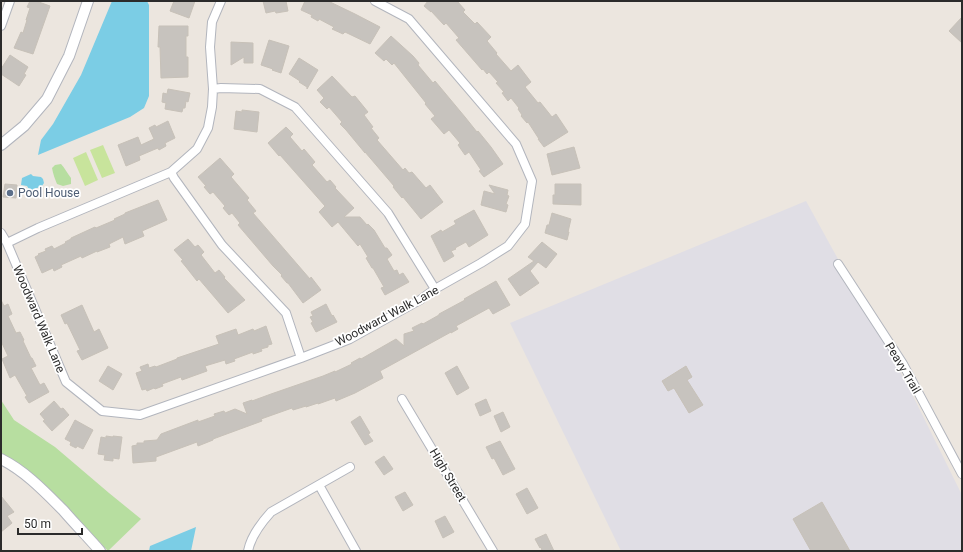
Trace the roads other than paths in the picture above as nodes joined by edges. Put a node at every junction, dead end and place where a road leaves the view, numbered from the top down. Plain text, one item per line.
1 (10, 1) edge
2 (88, 1) edge
3 (221, 1) edge
4 (375, 1) edge
5 (1, 26) edge
6 (212, 89) junction
7 (1, 145) edge
8 (171, 172) junction
9 (1, 233) edge
10 (7, 243) junction
11 (838, 264) dead end
12 (435, 289) junction
13 (301, 358) junction
14 (402, 399) dead end
15 (1, 459) edge
16 (350, 467) dead end
17 (962, 474) edge
18 (319, 485) junction
19 (100, 551) edge
20 (248, 551) edge
21 (356, 551) edge
22 (493, 551) edge

1 - 5 street
2 - 7 street
3 - 6 street
4 - 12 street, Woodward Walk Lane
6 - 8 street
6 - 12 street
8 - 10 street
8 - 13 street
9 - 10 street, Woodward Walk Lane
10 - 13 street, Woodward Walk Lane
11 - 17 street, Peavy Trail
12 - 13 street, Woodward Walk Lane
14 - 22 street, High Street
15 - 19 street
16 - 18 street
18 - 20 street
18 - 21 street

